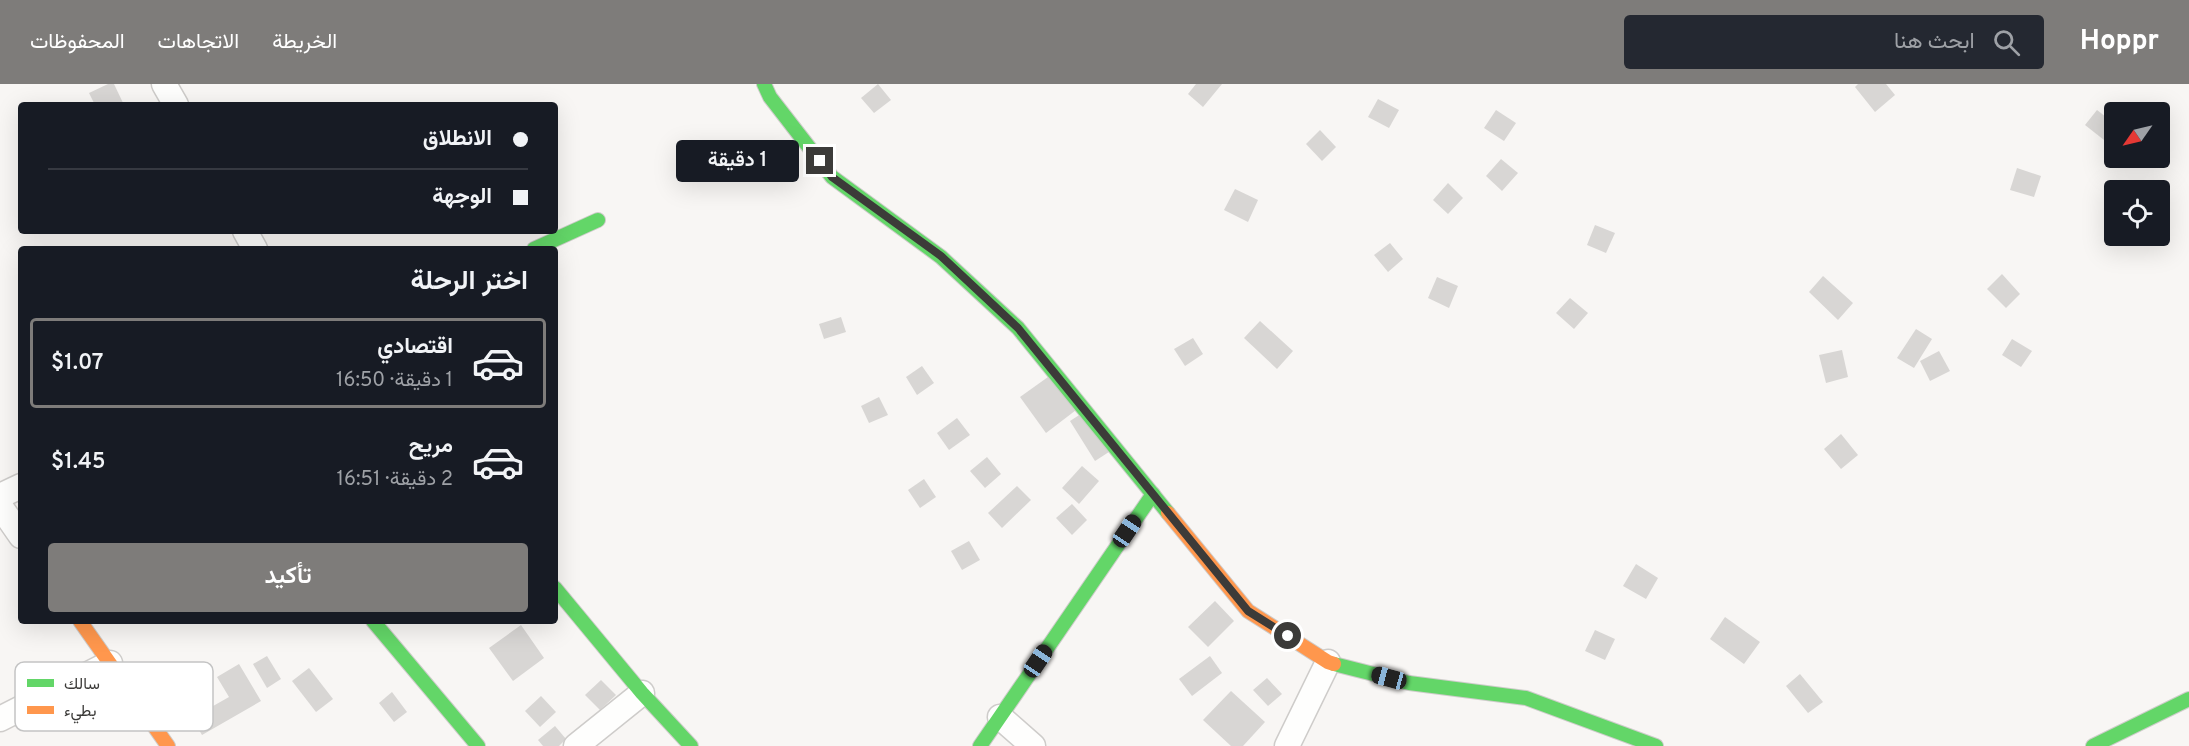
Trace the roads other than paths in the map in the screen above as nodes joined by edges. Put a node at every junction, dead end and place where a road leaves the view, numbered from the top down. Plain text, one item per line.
1 (164, 84) edge
2 (764, 84) edge
3 (174, 102) edge
4 (598, 220) dead end
5 (541, 246) edge
6 (18, 487) edge
7 (1153, 494) junction
8 (0, 496) edge
9 (0, 506) edge
10 (18, 532) edge
11 (558, 592) edge
12 (83, 624) edge
13 (376, 624) edge
14 (109, 662) edge
15 (1328, 662) junction
16 (642, 693) junction
17 (2189, 699) edge
18 (15, 711) edge
19 (1000, 717) junction
20 (0, 719) edge
21 (158, 731) edge
22 (168, 746) edge
23 (478, 746) edge
24 (576, 746) edge
25 (691, 746) edge
26 (980, 746) edge
27 (1033, 746) edge
28 (1287, 746) edge
29 (1656, 746) edge
30 (2093, 746) edge

1 - 3 street
2 - 7 street
4 - 5 street
6 - 8 street
7 - 15 street
7 - 19 street
9 - 10 street
11 - 16 street
12 - 14 street
13 - 23 street
15 - 28 street
15 - 29 street
16 - 24 street
16 - 25 street
17 - 30 street
18 - 20 street
19 - 26 street
19 - 27 street
21 - 22 street

